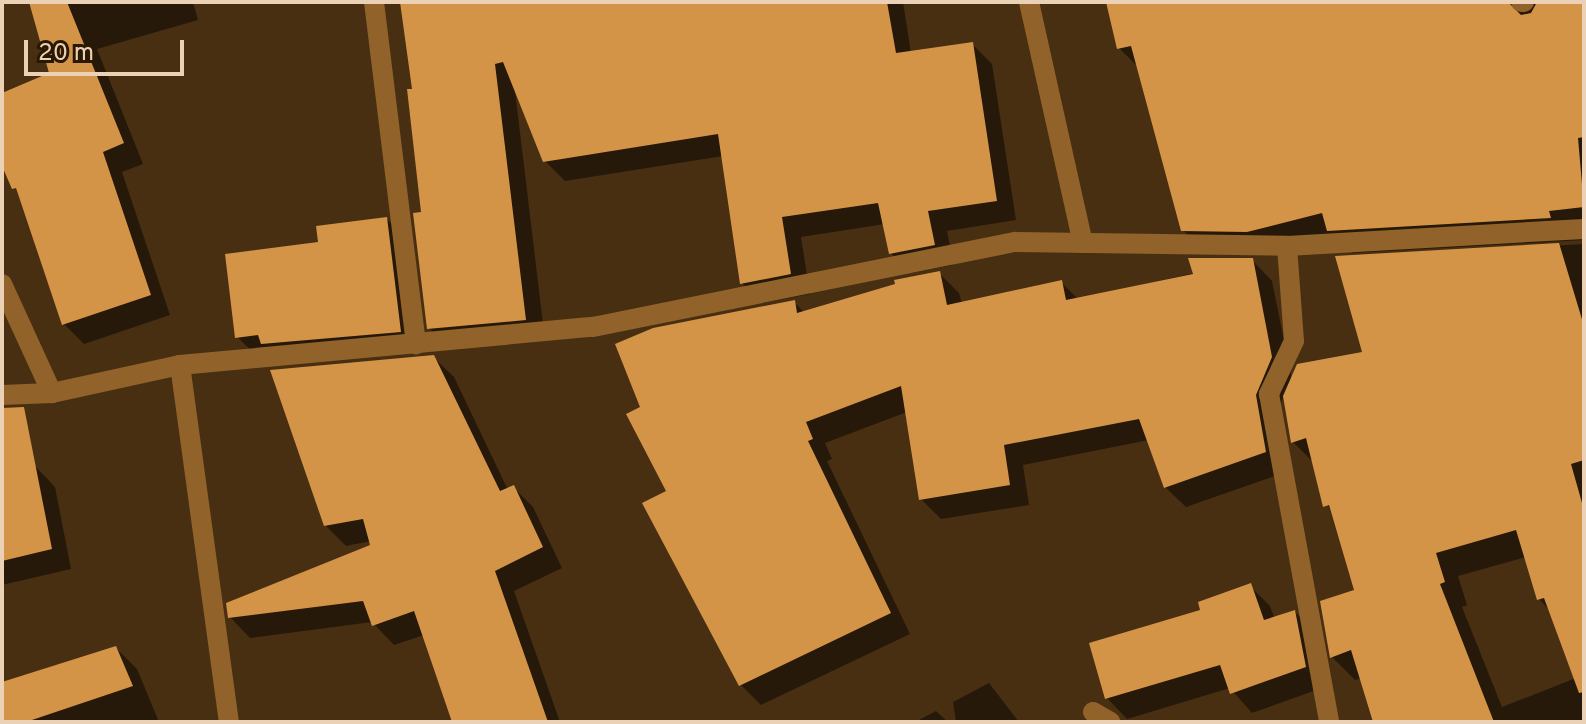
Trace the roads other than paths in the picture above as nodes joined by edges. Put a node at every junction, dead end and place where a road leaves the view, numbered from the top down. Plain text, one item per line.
1 (374, 2) edge
2 (1029, 2) edge
3 (1584, 229) edge
4 (1083, 243) junction
5 (1287, 246) junction
6 (2, 284) edge
7 (416, 344) junction
8 (180, 365) junction
9 (52, 393) junction
10 (2, 395) edge
11 (229, 722) edge
12 (1329, 722) edge

1 - 7 street
2 - 4 street
3 - 5 street
4 - 5 street
4 - 7 street
5 - 12 street
6 - 9 street
7 - 8 street
8 - 9 street
8 - 11 street
9 - 10 street

